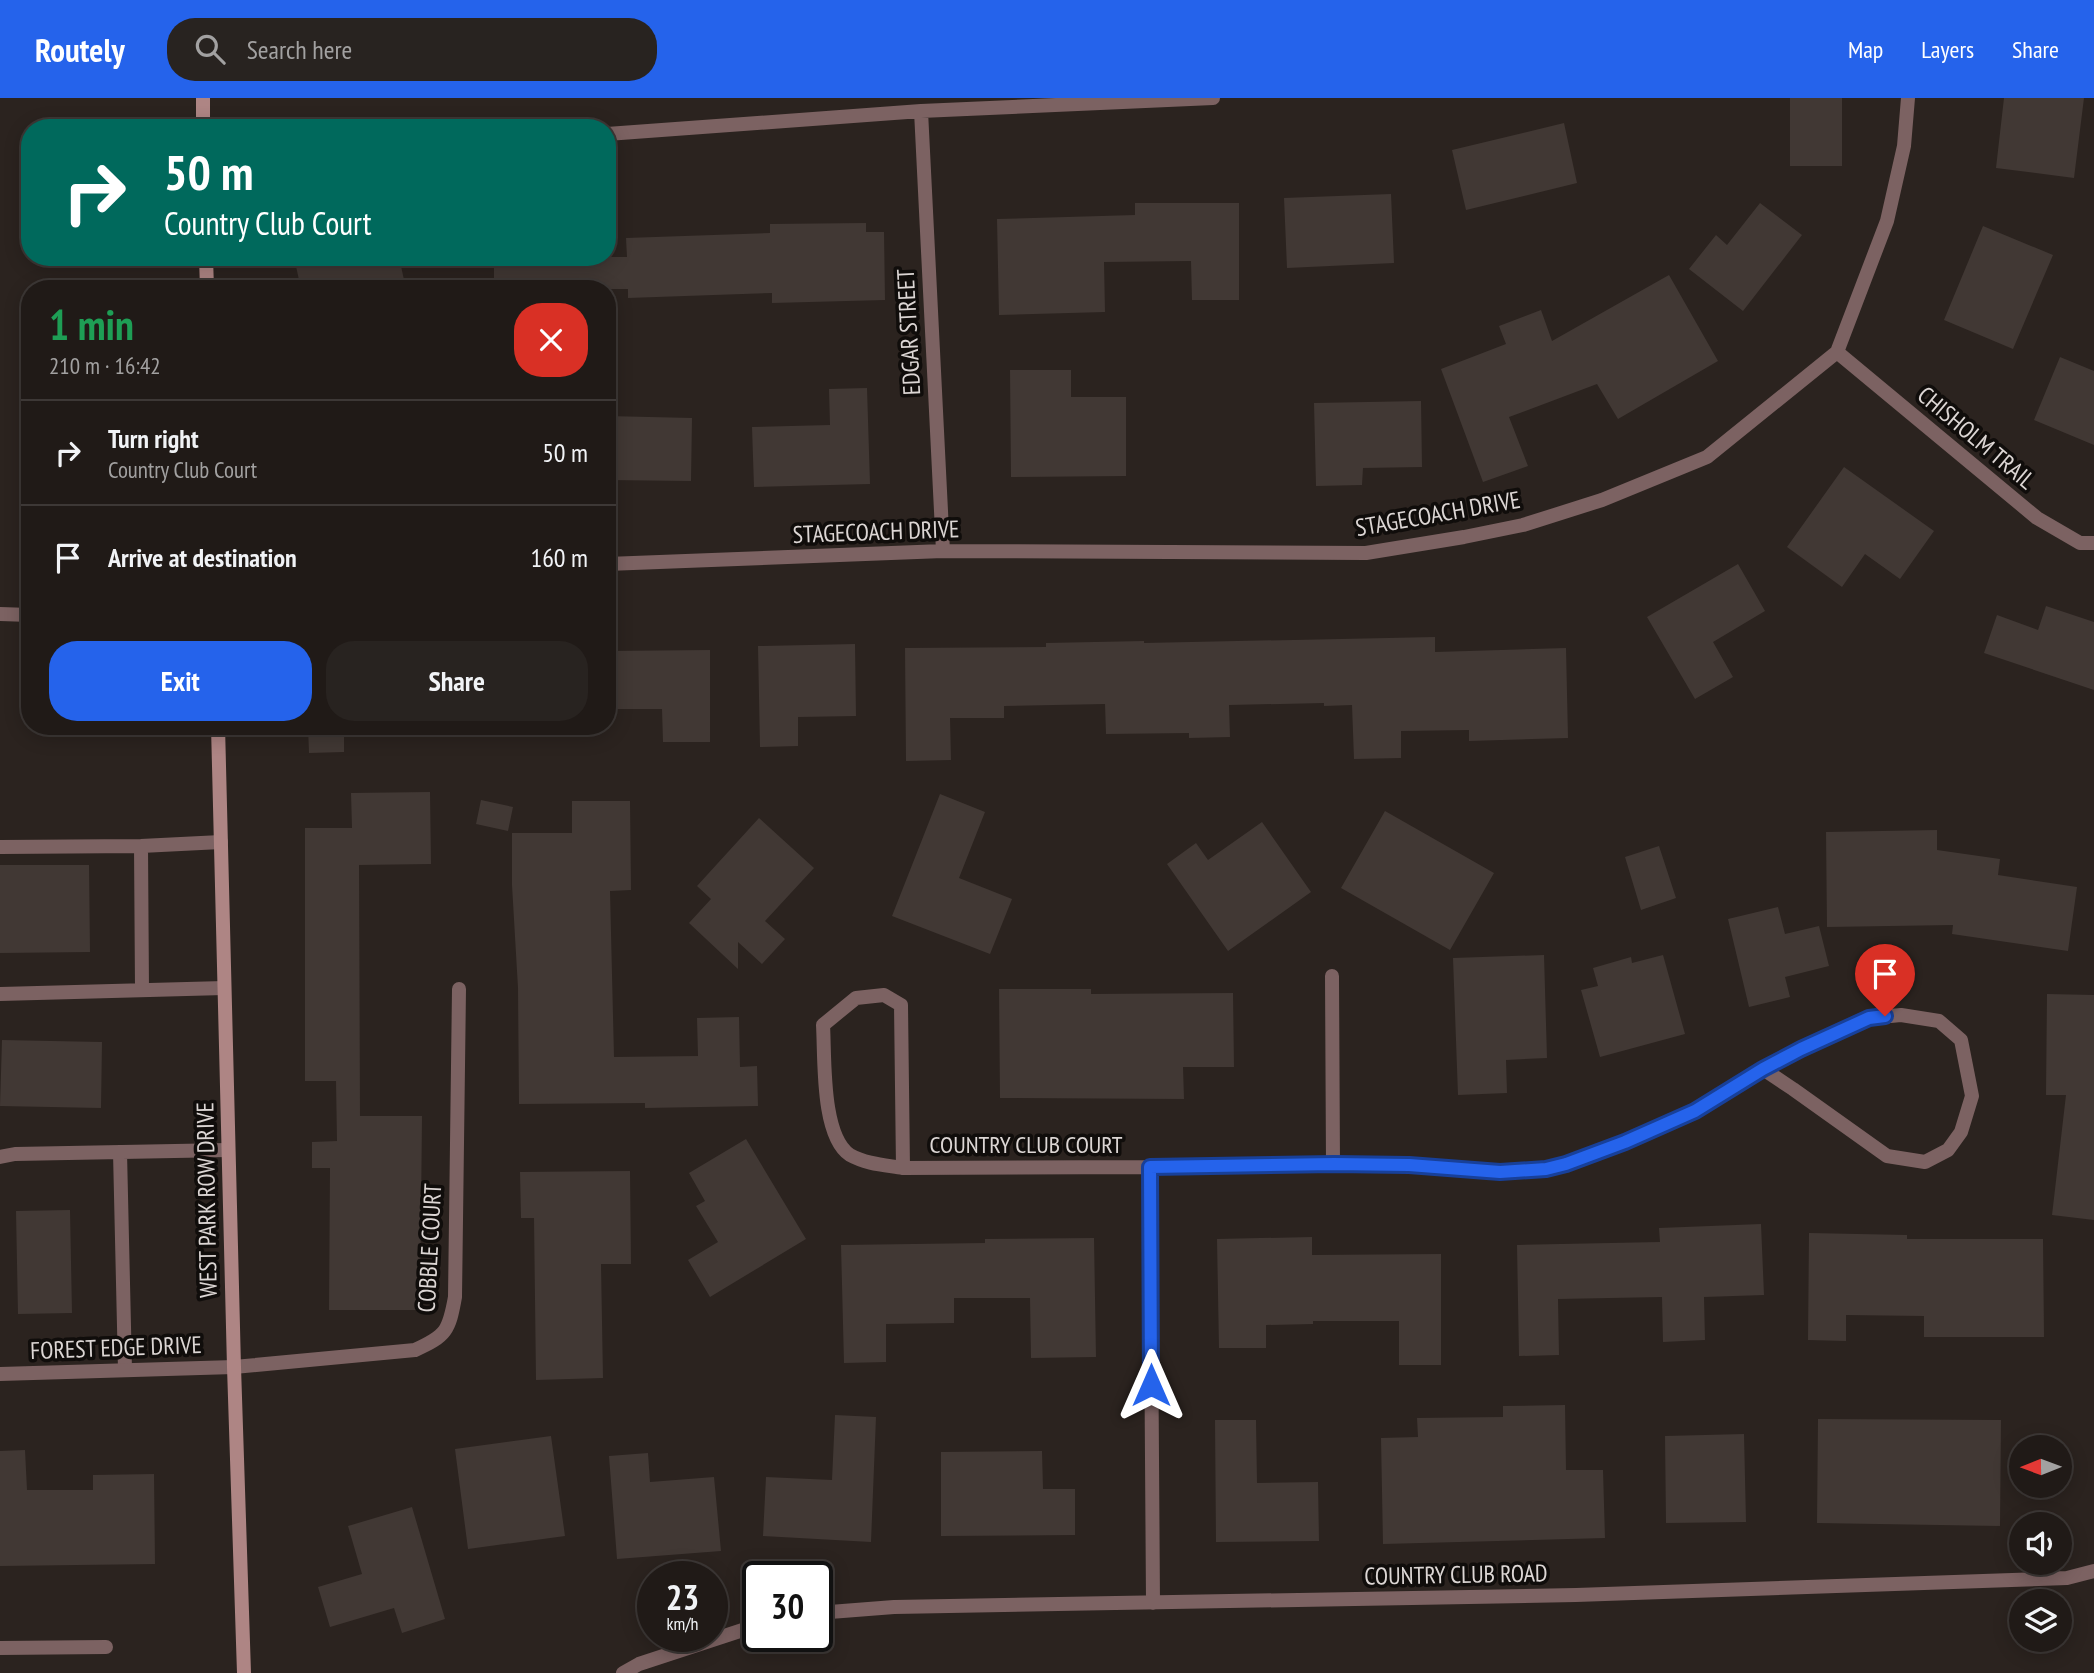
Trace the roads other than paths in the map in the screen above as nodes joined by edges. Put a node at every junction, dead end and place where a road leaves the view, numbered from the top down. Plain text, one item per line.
1 (202, 98) edge
2 (1213, 98) edge
3 (1909, 98) edge
4 (921, 111) junction
5 (203, 119) edge
6 (616, 133) edge
7 (1837, 352) junction
8 (2094, 543) edge
9 (943, 551) junction
10 (616, 564) edge
11 (0, 614) edge
12 (21, 615) edge
13 (218, 735) edge
14 (221, 842) junction
15 (141, 846) junction
16 (0, 847) edge
17 (1332, 976) dead end
18 (224, 988) junction
19 (459, 989) dead end
20 (142, 990) junction
21 (0, 994) edge
22 (1763, 1069) junction
23 (228, 1150) junction
24 (120, 1152) junction
25 (0, 1157) edge
26 (1334, 1164) junction
27 (1150, 1167) junction
28 (903, 1168) junction
29 (233, 1367) junction
30 (125, 1370) junction
31 (0, 1374) edge
32 (2094, 1572) edge
33 (1153, 1603) junction
34 (833, 1612) edge
35 (742, 1630) edge
36 (106, 1647) dead end
37 (0, 1648) edge
38 (244, 1673) edge
39 (623, 1673) edge

1 - 5 main road
2 - 4 street
3 - 7 street
4 - 6 street
4 - 9 street, EDGAR STREET
7 - 8 street, CHISHOLM TRAIL
7 - 9 street, STAGECOACH DRIVE
9 - 10 street, STAGECOACH DRIVE
11 - 12 street
13 - 14 main road, WEST PARK ROW DRIVE
14 - 15 street
14 - 18 main road, WEST PARK ROW DRIVE
15 - 16 street
15 - 20 street
17 - 26 street
18 - 20 street
18 - 23 main road, WEST PARK ROW DRIVE
19 - 29 street, COBBLE COURT
20 - 21 street
22 - 22 street, COUNTRY CLUB COURT
22 - 26 street, COUNTRY CLUB COURT
23 - 24 street
23 - 29 main road, WEST PARK ROW DRIVE
24 - 25 street
24 - 30 street
26 - 27 street, COUNTRY CLUB COURT
27 - 28 street, COUNTRY CLUB COURT
27 - 33 street, COUNTRY CLUB COURT
28 - 28 street, COUNTRY CLUB COURT
29 - 30 street, FOREST EDGE DRIVE
29 - 38 main road, WEST PARK ROW DRIVE
30 - 31 street, FOREST EDGE DRIVE
32 - 33 street, COUNTRY CLUB ROAD
33 - 34 street, COUNTRY CLUB ROAD
35 - 39 street
36 - 37 street

